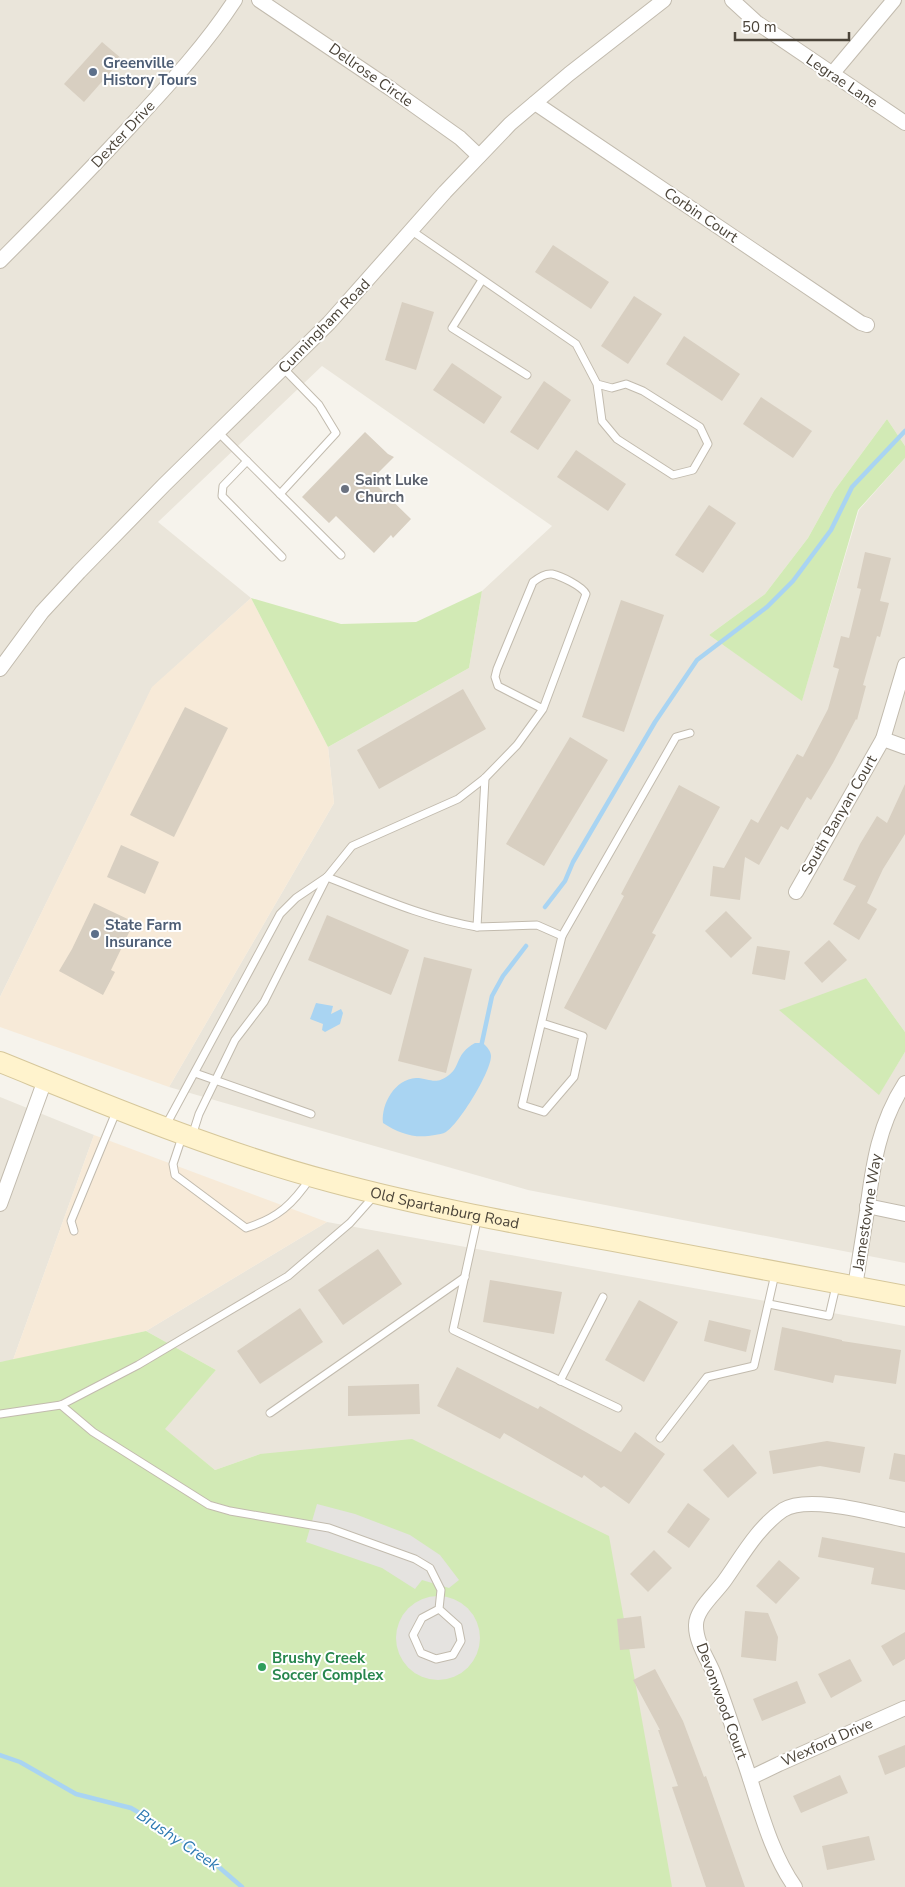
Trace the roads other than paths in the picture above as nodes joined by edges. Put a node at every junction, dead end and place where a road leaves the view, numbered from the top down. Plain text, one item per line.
1 (236, 0) edge
2 (259, 0) edge
3 (664, 0) edge
4 (732, 0) edge
5 (894, 0) edge
6 (832, 74) junction
7 (535, 103) junction
8 (905, 123) edge
9 (479, 156) junction
10 (412, 231) junction
11 (0, 261) edge
12 (482, 280) junction
13 (867, 325) dead end
14 (284, 369) junction
15 (527, 375) dead end
16 (596, 384) junction
17 (218, 432) junction
18 (246, 461) junction
19 (280, 494) junction
20 (341, 555) dead end
21 (282, 557) dead end
22 (905, 665) edge
23 (0, 668) edge
24 (543, 709) junction
25 (690, 733) dead end
26 (882, 739) junction
27 (905, 747) edge
28 (485, 778) junction
29 (327, 877) junction
30 (796, 892) dead end
31 (476, 927) junction
32 (562, 936) junction
33 (542, 1023) junction
34 (0, 1062) edge
35 (195, 1073) junction
36 (45, 1080) junction
37 (215, 1080) junction
38 (905, 1083) edge
39 (117, 1109) junction
40 (311, 1114) dead end
41 (180, 1133) junction
42 (312, 1176) junction
43 (376, 1193) junction
44 (0, 1204) edge
45 (867, 1206) junction
46 (905, 1214) edge
47 (478, 1216) junction
48 (74, 1231) dead end
49 (775, 1271) junction
50 (465, 1277) junction
51 (846, 1284) junction
52 (603, 1296) dead end
53 (905, 1296) edge
54 (769, 1304) junction
55 (560, 1381) junction
56 (61, 1405) junction
57 (618, 1408) dead end
58 (270, 1413) dead end
59 (0, 1414) edge
60 (660, 1438) dead end
61 (905, 1520) edge
62 (439, 1609) junction
63 (905, 1708) edge
64 (750, 1778) junction
65 (796, 1887) edge

1 - 11 street, Dexter Drive
2 - 9 street, Dellrose Circle
3 - 7 street, Cunningham Road
4 - 6 street, Legrae Lane
5 - 6 street
6 - 8 street, Legrae Lane
7 - 9 street, Cunningham Road
7 - 13 street, Corbin Court
9 - 10 street, Cunningham Road
10 - 12 lane
10 - 14 street, Cunningham Road
12 - 15 lane
12 - 16 lane
14 - 17 street, Cunningham Road
14 - 19 lane
16 - 16 lane
17 - 18 lane
17 - 23 street, Cunningham Road
18 - 19 lane
18 - 21 lane
19 - 20 lane
22 - 26 street, South Banyan Court
24 - 24 lane
24 - 28 lane
25 - 32 lane
26 - 27 street
26 - 30 street, South Banyan Court
28 - 29 lane
28 - 31 lane
29 - 31 lane
29 - 35 lane
29 - 37 lane
31 - 32 lane
32 - 33 lane
33 - 33 lane
34 - 36 main road, Old Spartanburg Road
35 - 37 lane
35 - 41 lane
36 - 39 main road, Old Spartanburg Road
36 - 44 street
37 - 40 lane
37 - 41 lane
38 - 45 street, Jamestowne Way
39 - 41 main road, Old Spartanburg Road
39 - 48 lane
41 - 42 main road, Old Spartanburg Road
41 - 42 lane
42 - 43 main road, Old Spartanburg Road
43 - 47 main road, Old Spartanburg Road
43 - 56 lane
45 - 46 street
45 - 51 street, Jamestowne Way
47 - 49 main road, Old Spartanburg Road
47 - 50 lane
49 - 51 main road, Old Spartanburg Road
49 - 54 lane
50 - 55 lane
50 - 58 lane
51 - 53 main road, Old Spartanburg Road
51 - 54 lane
52 - 55 lane
54 - 60 lane
55 - 57 lane
56 - 59 lane
56 - 62 lane
61 - 64 street, Devonwood Court
62 - 62 lane
63 - 64 street, Wexford Drive
64 - 65 street, Devonwood Court

